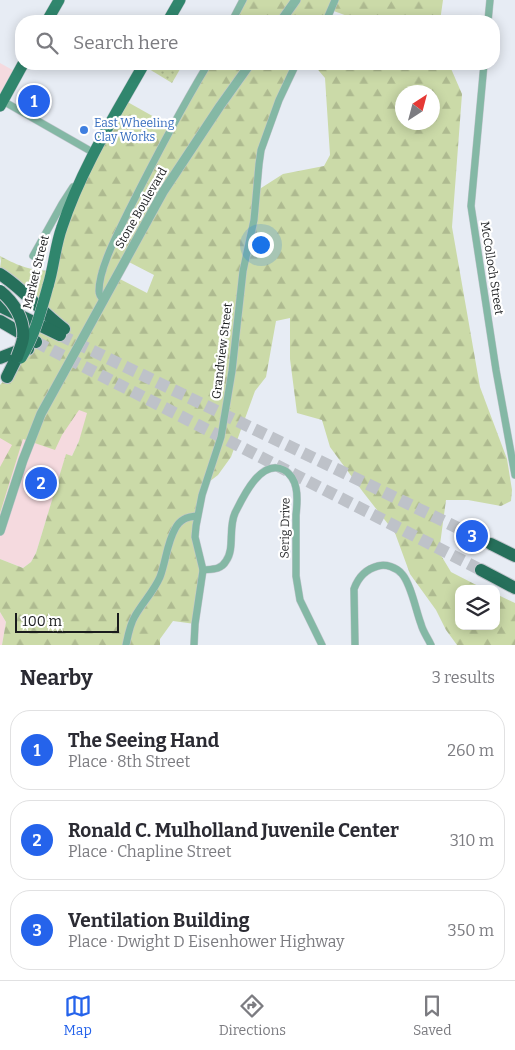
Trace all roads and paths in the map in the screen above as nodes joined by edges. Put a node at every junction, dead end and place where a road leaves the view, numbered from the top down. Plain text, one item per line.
1 (59, 0) edge
2 (180, 0) edge
3 (244, 0) edge
4 (296, 0) edge
5 (335, 0) edge
6 (490, 0) edge
7 (50, 15) edge
8 (171, 15) edge
9 (235, 15) edge
10 (285, 15) edge
11 (329, 15) edge
12 (489, 15) edge
13 (20, 70) edge
14 (141, 70) edge
15 (205, 70) edge
16 (246, 70) edge
17 (293, 70) edge
18 (483, 70) edge
19 (1, 104) edge
20 (92, 156) junction
21 (33, 256) dead end
22 (0, 274) edge
23 (0, 290) edge
24 (104, 300) junction
25 (0, 306) edge
26 (0, 321) edge
27 (0, 358) edge
28 (19, 358) junction
29 (3, 381) edge
30 (515, 475) edge
31 (197, 516) junction
32 (0, 531) edge
33 (491, 544) tunnel mouth
34 (515, 556) edge
35 (202, 570) junction
36 (515, 583) edge
37 (515, 588) edge
38 (126, 645) edge
39 (194, 645) edge
40 (322, 645) edge
41 (355, 645) edge
42 (431, 645) edge

1 - 7 main road
2 - 8 main road
3 - 9 street
4 - 10 street
5 - 11 street
6 - 12 street
13 - 19 main road
14 - 20 main road, Market Street
15 - 24 street
16 - 24 street, Stone Boulevard
17 - 31 street, Grandview Street
18 - 30 street, McColloch Street
19 - 20 street
20 - 21 street, Market Street
20 - 28 main road, Market Street, bridge
22 - 25 highway
23 - 28 highway, bridge
24 - 32 street, Stone Boulevard
26 - 27 highway
28 - 29 highway
31 - 35 street, Grandview Street
31 - 38 street
33 - 34 highway
35 - 39 street, Grandview Street
35 - 40 street, Serig Drive
36 - 37 highway
41 - 42 street

